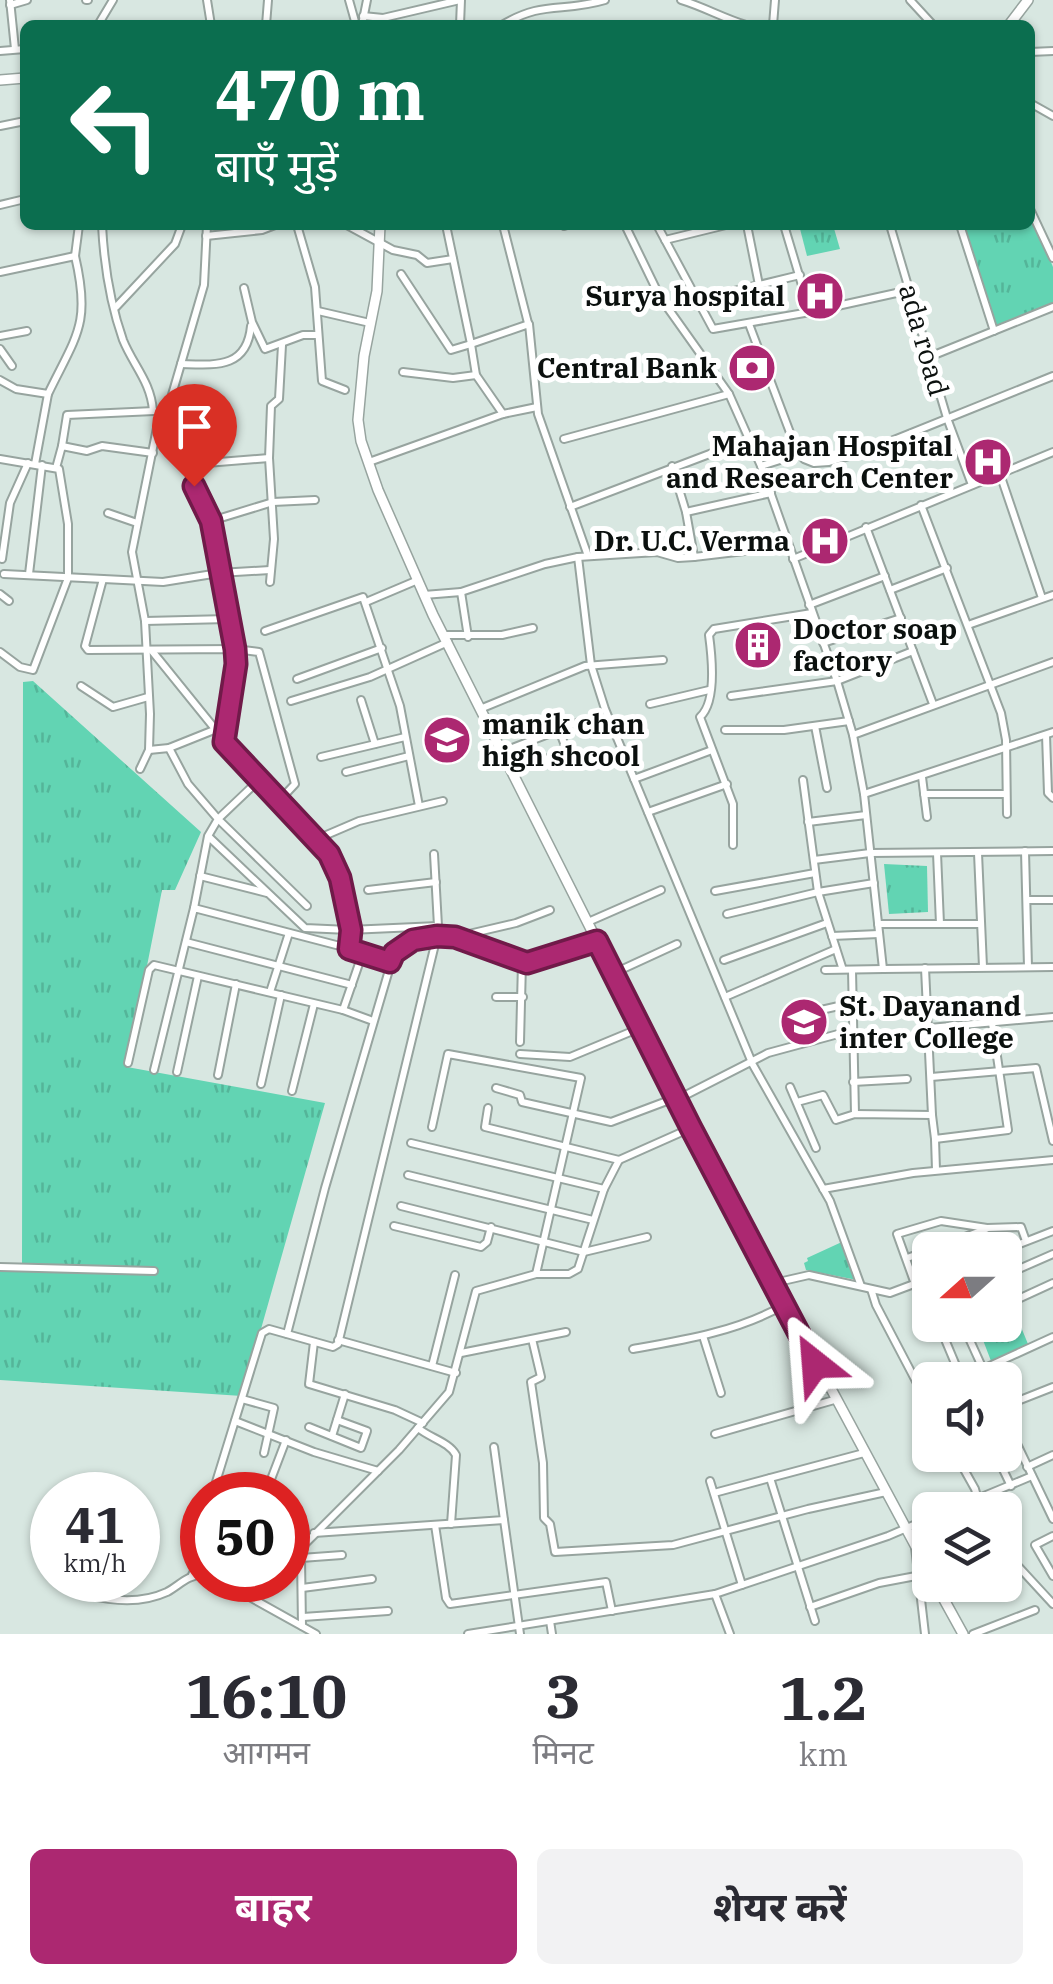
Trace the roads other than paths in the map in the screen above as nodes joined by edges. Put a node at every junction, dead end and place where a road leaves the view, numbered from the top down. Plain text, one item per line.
1 (27, 0) edge
2 (605, 0) edge
3 (682, 0) edge
4 (717, 0) edge
5 (910, 0) edge
6 (453, 1) edge
7 (10, 3) edge
8 (712, 9) junction
9 (372, 20) edge
10 (509, 20) edge
11 (729, 20) edge
12 (928, 20) edge
13 (15, 49) junction
14 (20, 49) edge
15 (0, 51) edge
16 (1035, 220) edge
17 (79, 230) edge
18 (102, 230) edge
19 (180, 230) edge
20 (207, 230) edge
21 (262, 230) edge
22 (299, 230) edge
23 (357, 230) edge
24 (380, 230) edge
25 (447, 230) edge
26 (503, 230) edge
27 (627, 230) edge
28 (659, 230) edge
29 (699, 230) edge
30 (748, 230) edge
31 (786, 230) edge
32 (892, 230) edge
33 (962, 230) edge
34 (206, 236) junction
35 (664, 240) junction
36 (381, 242) junction
37 (76, 256) junction
38 (453, 258) junction
39 (1053, 258) edge
40 (0, 272) edge
41 (401, 274) dead end
42 (800, 276) junction
43 (760, 285) junction
44 (244, 288) dead end
45 (910, 290) junction
46 (696, 300) junction
47 (1053, 307) edge
48 (115, 308) junction
49 (318, 311) junction
50 (810, 312) junction
51 (252, 322) junction
52 (371, 323) junction
53 (748, 324) junction
54 (525, 325) junction
55 (994, 330) junction
56 (28, 331) dead end
57 (317, 335) junction
58 (0, 336) edge
59 (471, 344) junction
60 (282, 345) junction
61 (0, 349) edge
62 (930, 356) junction
63 (180, 364) junction
64 (12, 366) dead end
65 (403, 372) dead end
66 (476, 375) junction
67 (1053, 376) edge
68 (0, 380) edge
69 (345, 390) dead end
70 (48, 394) junction
71 (729, 394) junction
72 (532, 408) junction
73 (165, 410) junction
74 (153, 411) junction
75 (503, 414) junction
76 (946, 418) junction
77 (184, 437) dead end
78 (564, 439) dead end
79 (749, 439) junction
80 (62, 446) junction
81 (153, 453) junction
82 (1053, 453) edge
83 (799, 454) junction
84 (269, 458) junction
85 (0, 459) edge
86 (368, 462) junction
87 (35, 464) junction
88 (194, 464) junction
89 (672, 466) junction
90 (761, 466) junction
91 (56, 468) junction
92 (1000, 474) junction
93 (972, 485) junction
94 (771, 493) junction
95 (314, 500) dead end
96 (273, 502) junction
97 (921, 505) junction
98 (570, 507) junction
99 (686, 512) junction
100 (108, 513) dead end
101 (4, 516) edge
102 (211, 521) junction
103 (136, 524) junction
104 (866, 527) junction
105 (788, 546) junction
106 (583, 556) junction
107 (694, 557) junction
108 (792, 559) junction
109 (2, 560) dead end
110 (947, 568) junction
111 (270, 570) junction
112 (219, 573) junction
113 (4, 574) dead end
114 (30, 574) junction
115 (885, 576) junction
116 (68, 578) junction
117 (103, 579) junction
118 (418, 580) junction
119 (136, 581) junction
120 (270, 582) dead end
121 (890, 590) junction
122 (461, 592) junction
123 (0, 594) edge
124 (1053, 594) edge
125 (424, 595) junction
126 (1042, 598) junction
127 (8, 601) dead end
128 (366, 602) junction
129 (811, 609) junction
130 (900, 618) junction
131 (229, 620) junction
132 (144, 621) junction
133 (968, 625) junction
134 (534, 628) dead end
135 (265, 631) dead end
136 (468, 637) junction
137 (446, 639) junction
138 (823, 643) junction
139 (382, 648) junction
140 (235, 649) junction
141 (913, 651) junction
142 (0, 652) edge
143 (148, 652) junction
144 (663, 660) dead end
145 (1053, 662) edge
146 (596, 664) junction
147 (388, 670) junction
148 (297, 679) dead end
149 (836, 680) junction
150 (990, 684) junction
151 (81, 686) dead end
152 (709, 690) junction
153 (731, 696) dead end
154 (148, 698) junction
155 (361, 700) dead end
156 (291, 701) dead end
157 (650, 704) dead end
158 (933, 704) junction
159 (480, 709) junction
160 (582, 720) dead end
161 (849, 720) junction
162 (814, 726) junction
163 (214, 730) junction
164 (559, 730) junction
165 (724, 730) dead end
166 (1050, 734) edge
167 (853, 735) junction
168 (406, 737) junction
169 (224, 742) junction
170 (374, 744) junction
171 (169, 748) junction
172 (149, 750) junction
173 (712, 750) junction
174 (1006, 750) junction
175 (501, 752) junction
176 (409, 756) junction
177 (321, 757) dead end
178 (140, 769) dead end
179 (346, 772) dead end
180 (511, 772) junction
181 (922, 777) junction
182 (634, 779) junction
183 (803, 780) dead end
184 (258, 781) junction
185 (728, 784) junction
186 (827, 788) dead end
187 (864, 794) junction
188 (924, 794) junction
189 (1006, 794) junction
190 (1053, 798) edge
191 (279, 801) junction
192 (443, 802) dead end
193 (418, 806) junction
194 (648, 812) junction
195 (1007, 814) dead end
196 (866, 815) junction
197 (927, 816) dead end
198 (218, 820) junction
199 (808, 822) junction
200 (208, 836) junction
201 (317, 838) junction
202 (733, 846) dead end
203 (1025, 851) junction
204 (1053, 851) edge
205 (870, 853) junction
206 (937, 853) junction
207 (978, 853) junction
208 (434, 854) dead end
209 (814, 860) junction
210 (815, 873) junction
211 (200, 876) junction
212 (436, 882) junction
213 (874, 883) junction
214 (368, 890) dead end
215 (661, 890) dead end
216 (714, 891) dead end
217 (818, 892) junction
218 (272, 894) junction
219 (1026, 900) junction
220 (1053, 900) edge
221 (306, 906) dead end
222 (194, 908) junction
223 (550, 910) dead end
224 (727, 914) dead end
225 (588, 922) junction
226 (827, 922) junction
227 (878, 924) junction
228 (940, 924) junction
229 (981, 924) junction
230 (350, 930) junction
231 (289, 933) junction
232 (880, 934) junction
233 (437, 936) junction
234 (832, 936) junction
235 (455, 937) junction
236 (597, 941) junction
237 (186, 942) junction
238 (677, 944) dead end
239 (349, 949) junction
240 (836, 949) junction
241 (363, 952) junction
242 (724, 960) dead end
243 (390, 962) junction
244 (522, 963) junction
245 (277, 966) junction
246 (1053, 966) edge
247 (842, 967) junction
248 (983, 967) junction
249 (1028, 967) junction
250 (884, 968) junction
251 (925, 968) junction
252 (825, 970) dead end
253 (852, 970) junction
254 (178, 971) junction
255 (612, 974) junction
256 (198, 976) junction
257 (236, 984) junction
258 (352, 984) junction
259 (270, 992) junction
260 (280, 995) junction
261 (496, 997) dead end
262 (523, 997) junction
263 (725, 997) junction
264 (852, 1003) junction
265 (314, 1004) junction
266 (344, 1010) junction
267 (799, 1015) dead end
268 (1053, 1017) edge
269 (373, 1020) junction
270 (992, 1022) junction
271 (640, 1028) junction
272 (928, 1028) junction
273 (853, 1030) junction
274 (520, 1042) dead end
275 (520, 1054) dead end
276 (756, 1060) junction
277 (128, 1063) dead end
278 (154, 1070) dead end
279 (1001, 1070) junction
280 (177, 1072) dead end
281 (218, 1075) dead end
282 (931, 1077) junction
283 (907, 1080) dead end
284 (854, 1082) junction
285 (262, 1084) dead end
286 (790, 1087) dead end
287 (496, 1088) dead end
288 (292, 1091) dead end
289 (676, 1099) junction
290 (796, 1102) junction
291 (488, 1108) dead end
292 (573, 1114) junction
293 (855, 1114) junction
294 (932, 1114) junction
295 (1050, 1122) edge
296 (432, 1127) dead end
297 (691, 1128) junction
298 (934, 1138) junction
299 (1053, 1141) edge
300 (411, 1142) dead end
301 (565, 1146) junction
302 (816, 1148) dead end
303 (619, 1160) junction
304 (1053, 1160) edge
305 (936, 1170) junction
306 (408, 1176) dead end
307 (559, 1176) junction
308 (604, 1189) junction
309 (823, 1189) junction
310 (401, 1206) dead end
311 (552, 1210) junction
312 (593, 1220) junction
313 (394, 1226) dead end
314 (491, 1227) junction
315 (987, 1228) junction
316 (1053, 1231) edge
317 (977, 1232) edge
318 (647, 1238) dead end
319 (544, 1241) junction
320 (1026, 1241) junction
321 (1022, 1243) edge
322 (584, 1252) junction
323 (1053, 1254) edge
324 (912, 1256) edge
325 (907, 1258) junction
326 (0, 1267) edge
327 (1022, 1268) edge
328 (154, 1271) dead end
329 (536, 1274) junction
330 (912, 1274) edge
331 (455, 1275) dead end
332 (772, 1284) junction
333 (1053, 1284) edge
334 (912, 1285) edge
335 (867, 1287) junction
336 (1022, 1298) edge
337 (784, 1305) junction
338 (566, 1332) dead end
339 (287, 1334) junction
340 (703, 1336) junction
341 (1053, 1337) edge
342 (532, 1339) junction
343 (338, 1340) junction
344 (314, 1342) junction
345 (633, 1349) dead end
346 (461, 1354) junction
347 (998, 1362) edge
348 (432, 1366) junction
349 (456, 1373) junction
350 (912, 1374) edge
351 (1053, 1387) edge
352 (345, 1394) junction
353 (722, 1394) dead end
354 (242, 1398) junction
355 (1022, 1399) edge
356 (834, 1400) junction
357 (337, 1420) junction
358 (234, 1421) junction
359 (420, 1426) junction
360 (309, 1428) dead end
361 (269, 1433) junction
362 (715, 1434) dead end
363 (332, 1436) junction
364 (286, 1440) junction
365 (494, 1447) dead end
366 (264, 1453) dead end
367 (864, 1453) junction
368 (1022, 1454) edge
369 (1053, 1455) edge
370 (1028, 1467) junction
371 (378, 1471) junction
372 (219, 1472) edge
373 (274, 1472) edge
374 (1004, 1472) edge
375 (1032, 1476) junction
376 (770, 1478) junction
377 (710, 1481) dead end
378 (1010, 1486) junction
379 (886, 1492) junction
380 (994, 1492) edge
381 (714, 1493) junction
382 (1050, 1506) edge
383 (780, 1516) junction
384 (1053, 1519) edge
385 (504, 1520) junction
386 (451, 1524) junction
387 (436, 1525) junction
388 (912, 1526) edge
389 (905, 1529) junction
390 (725, 1532) junction
391 (313, 1534) junction
392 (1053, 1536) edge
393 (310, 1538) edge
394 (912, 1542) edge
395 (342, 1555) dead end
396 (310, 1557) edge
397 (796, 1565) junction
398 (1022, 1570) edge
399 (1053, 1576) edge
400 (912, 1577) edge
401 (372, 1579) dead end
402 (742, 1586) junction
403 (310, 1587) edge
404 (716, 1594) junction
405 (514, 1595) junction
406 (264, 1602) edge
407 (302, 1602) edge
408 (920, 1602) edge
409 (945, 1602) edge
410 (1053, 1604) edge
411 (810, 1607) junction
412 (388, 1610) dead end
413 (1034, 1610) dead end
414 (612, 1611) junction
415 (303, 1621) junction
416 (550, 1621) junction
417 (815, 1622) dead end
418 (519, 1630) edge
419 (316, 1634) edge
420 (468, 1634) edge
421 (552, 1634) edge
422 (730, 1634) edge
423 (925, 1634) edge
424 (963, 1634) edge
425 (973, 1634) edge

1 - 7 street
2 - 10 street
3 - 8 street
4 - 8 street
5 - 12 street
6 - 9 street
7 - 13 street
8 - 11 street
13 - 14 street
13 - 15 street
16 - 39 street
17 - 37 street
18 - 48 street
19 - 48 street
20 - 34 street
21 - 34 street
22 - 49 street
23 - 36 street
24 - 36 main road
25 - 38 street
26 - 54 street
27 - 71 street
28 - 35 street
29 - 35 street
30 - 43 street
31 - 42 street
32 - 45 street, ada road
33 - 55 street
34 - 63 street
35 - 46 street
36 - 38 street
36 - 52 main road
37 - 40 street
37 - 70 street
38 - 59 street
41 - 59 street
42 - 43 street
42 - 50 street
43 - 46 street
44 - 51 street
45 - 50 street
45 - 62 street, ada road
46 - 53 street
47 - 55 street
48 - 74 street
49 - 52 street
49 - 57 street
50 - 53 street
51 - 60 street
51 - 63 street
52 - 86 main road
53 - 83 street
54 - 59 street
54 - 72 street
55 - 62 street
56 - 58 street
57 - 60 street
57 - 69 street
59 - 66 street
60 - 84 street
61 - 64 street
62 - 76 street, ada road
63 - 73 street
65 - 66 street
66 - 75 street
67 - 76 street
68 - 70 street
70 - 87 street
71 - 78 street
71 - 79 street
72 - 75 street
72 - 98 street
73 - 74 street
73 - 81 street
74 - 80 street
75 - 86 street
76 - 83 street
76 - 93 street, ada road
77 - 88 street
79 - 89 street
79 - 90 street
80 - 81 street
80 - 91 street
81 - 103 street
82 - 92 street
83 - 90 street
84 - 88 street
84 - 96 street
85 - 87 street
86 - 118 main road
87 - 91 street
87 - 101 street
87 - 114 street
88 - 102 street
89 - 98 street
89 - 99 street
90 - 94 street
91 - 116 street
92 - 93 street
92 - 126 street
93 - 97 street
94 - 99 street
94 - 105 street
95 - 96 street
96 - 102 street
96 - 111 street
97 - 104 street
97 - 110 street
98 - 106 street
99 - 107 street
100 - 103 street
101 - 109 street
102 - 112 street
103 - 119 street
104 - 108 street
104 - 115 street
105 - 107 street
105 - 108 street
106 - 107 street
106 - 122 street
106 - 146 street
108 - 129 street
110 - 121 street
110 - 133 street
111 - 112 street
111 - 120 street
112 - 119 street
112 - 131 street
113 - 114 street
114 - 116 street
115 - 121 street
115 - 129 street
116 - 117 street
116 - 142 street
117 - 119 street
117 - 143 street
118 - 125 main road
118 - 128 street
119 - 132 street
121 - 130 street
122 - 125 street
122 - 136 street
123 - 127 street
124 - 126 street
125 - 137 main road
126 - 133 street
128 - 135 street
128 - 139 street
129 - 138 street
129 - 152 street
130 - 138 street
130 - 141 street
131 - 132 street
131 - 140 street
132 - 143 street
133 - 150 street
134 - 136 street
136 - 137 street
137 - 147 street
137 - 159 main road
138 - 149 street
139 - 147 street
139 - 148 street
140 - 143 street
140 - 169 street
140 - 191 street
141 - 149 street
141 - 158 street
143 - 154 street
143 - 163 street
144 - 146 street
145 - 150 street
146 - 159 street
146 - 182 street
147 - 156 street
147 - 168 street
149 - 153 street
149 - 161 street
150 - 158 street
150 - 174 street
151 - 154 street
152 - 157 street
152 - 173 street
154 - 172 street
155 - 170 street
158 - 167 street
159 - 175 main road
160 - 164 street
161 - 162 street
161 - 167 street
162 - 165 street
162 - 186 street
163 - 169 street
163 - 171 street
164 - 175 street
164 - 180 street
166 - 174 street
166 - 190 street
167 - 187 street
168 - 170 street
168 - 176 street
169 - 184 street
170 - 177 street
171 - 172 street
171 - 198 street
172 - 178 street
173 - 182 street
173 - 185 street
174 - 181 street
174 - 189 street
175 - 180 main road
176 - 179 street
176 - 193 street
180 - 225 main road
181 - 187 street
181 - 188 street
182 - 194 street
183 - 199 street
184 - 191 street
184 - 198 street
185 - 194 street
185 - 202 street
187 - 196 street
188 - 189 street
188 - 197 street
189 - 195 street
191 - 201 street
192 - 193 street
193 - 201 street
194 - 263 street
196 - 199 street
196 - 205 street
198 - 200 street
198 - 221 street
199 - 209 street
200 - 211 street
200 - 218 street
201 - 230 street
203 - 204 street
203 - 207 street
203 - 219 street
205 - 206 street
205 - 209 street
205 - 213 street
206 - 207 street
206 - 228 street
207 - 229 street
208 - 212 street
209 - 210 street
210 - 216 street
210 - 217 street
211 - 218 street
211 - 222 street
212 - 214 street
212 - 230 street
213 - 217 street
213 - 227 street
215 - 225 street
217 - 224 street
217 - 226 street
218 - 230 street
219 - 220 street
219 - 249 street
222 - 231 street
222 - 237 street
223 - 235 street
225 - 236 main road
226 - 234 street
226 - 242 street
227 - 228 street
227 - 232 street
228 - 229 street
229 - 248 street
230 - 239 street
231 - 239 street
231 - 245 street
232 - 234 street
232 - 250 street
233 - 235 street
233 - 243 street
233 - 343 street
234 - 240 street
235 - 244 street
236 - 244 street
236 - 255 main road
237 - 245 street
237 - 254 street
238 - 255 street
239 - 241 street
240 - 247 street
240 - 263 street
241 - 243 street
241 - 258 street
243 - 269 street
244 - 262 street
245 - 258 street
245 - 259 street
246 - 249 street
247 - 252 street
247 - 253 street
248 - 249 street
248 - 251 street
250 - 251 street
250 - 253 street
251 - 272 street
253 - 264 street
254 - 256 street
254 - 277 street
254 - 278 street
255 - 271 main road
256 - 257 street
256 - 280 street
257 - 259 street
257 - 281 street
258 - 266 street
259 - 260 street
260 - 265 street
260 - 285 street
261 - 262 street
262 - 274 street
263 - 276 street
264 - 267 street
264 - 273 street
265 - 266 street
265 - 288 street
266 - 269 street
268 - 270 street
269 - 339 street
270 - 272 street
270 - 279 street
271 - 275 street
271 - 289 main road
272 - 282 street
273 - 276 street
273 - 284 street
276 - 289 street
276 - 309 street
279 - 282 street
279 - 295 street
279 - 298 street
282 - 294 street
283 - 284 street
284 - 293 street
286 - 290 street
287 - 292 street
289 - 292 street
289 - 297 main road
290 - 293 street
290 - 302 street
291 - 301 street
292 - 296 street
292 - 301 street
293 - 294 street
294 - 298 street
295 - 299 street
297 - 303 street
297 - 332 main road
298 - 305 street
300 - 307 street
301 - 303 street
301 - 307 street
303 - 308 street
304 - 305 street
305 - 309 street
306 - 311 street
307 - 308 street
307 - 311 street
308 - 312 street
309 - 335 street
310 - 314 street
311 - 312 street
311 - 319 street
312 - 322 street
313 - 314 street
314 - 319 street
315 - 317 street
315 - 320 street
315 - 325 street
316 - 320 street
318 - 322 street
319 - 322 street
319 - 329 street
320 - 321 street
322 - 329 street
323 - 327 street
324 - 325 street
325 - 330 street
326 - 328 street
329 - 346 street
331 - 348 street
332 - 335 street
332 - 337 main road
333 - 336 street
334 - 335 street
335 - 350 street
337 - 340 street
337 - 356 main road
338 - 342 street
339 - 344 street
339 - 354 street
340 - 345 street
340 - 353 street
341 - 347 street
342 - 346 street
342 - 390 street
343 - 344 street
343 - 348 street
344 - 352 street
346 - 349 street
348 - 349 street
349 - 359 street
351 - 355 street
352 - 357 street
352 - 359 street
354 - 358 street
354 - 361 street
356 - 362 street
356 - 367 main road
357 - 363 street
357 - 363 street
358 - 361 street
358 - 372 street
359 - 371 street
359 - 386 street
360 - 363 street
361 - 364 street
361 - 366 street
364 - 371 street
364 - 373 street
365 - 385 street
367 - 376 street
367 - 379 main road
368 - 370 street
369 - 370 street
370 - 375 street
371 - 391 street
374 - 378 street
375 - 378 street
375 - 382 street
376 - 381 street
376 - 383 street
377 - 381 street
378 - 380 street
379 - 383 street
379 - 389 main road
381 - 390 street
382 - 384 street
383 - 390 street
383 - 397 street
385 - 386 street
385 - 405 street
386 - 387 street
387 - 391 street
387 - 405 street
388 - 389 street
389 - 394 main road
389 - 397 street
390 - 402 street
391 - 393 street
392 - 399 street
395 - 396 street
397 - 402 street
397 - 411 street
398 - 410 street
400 - 411 street
401 - 403 street
402 - 404 street
404 - 414 street
404 - 422 street
405 - 414 street
405 - 418 street
406 - 415 street
407 - 415 street
408 - 423 street
409 - 424 main road
411 - 417 street
412 - 415 street
413 - 425 street
414 - 416 street
415 - 419 street
416 - 418 street
416 - 421 street
418 - 420 street

